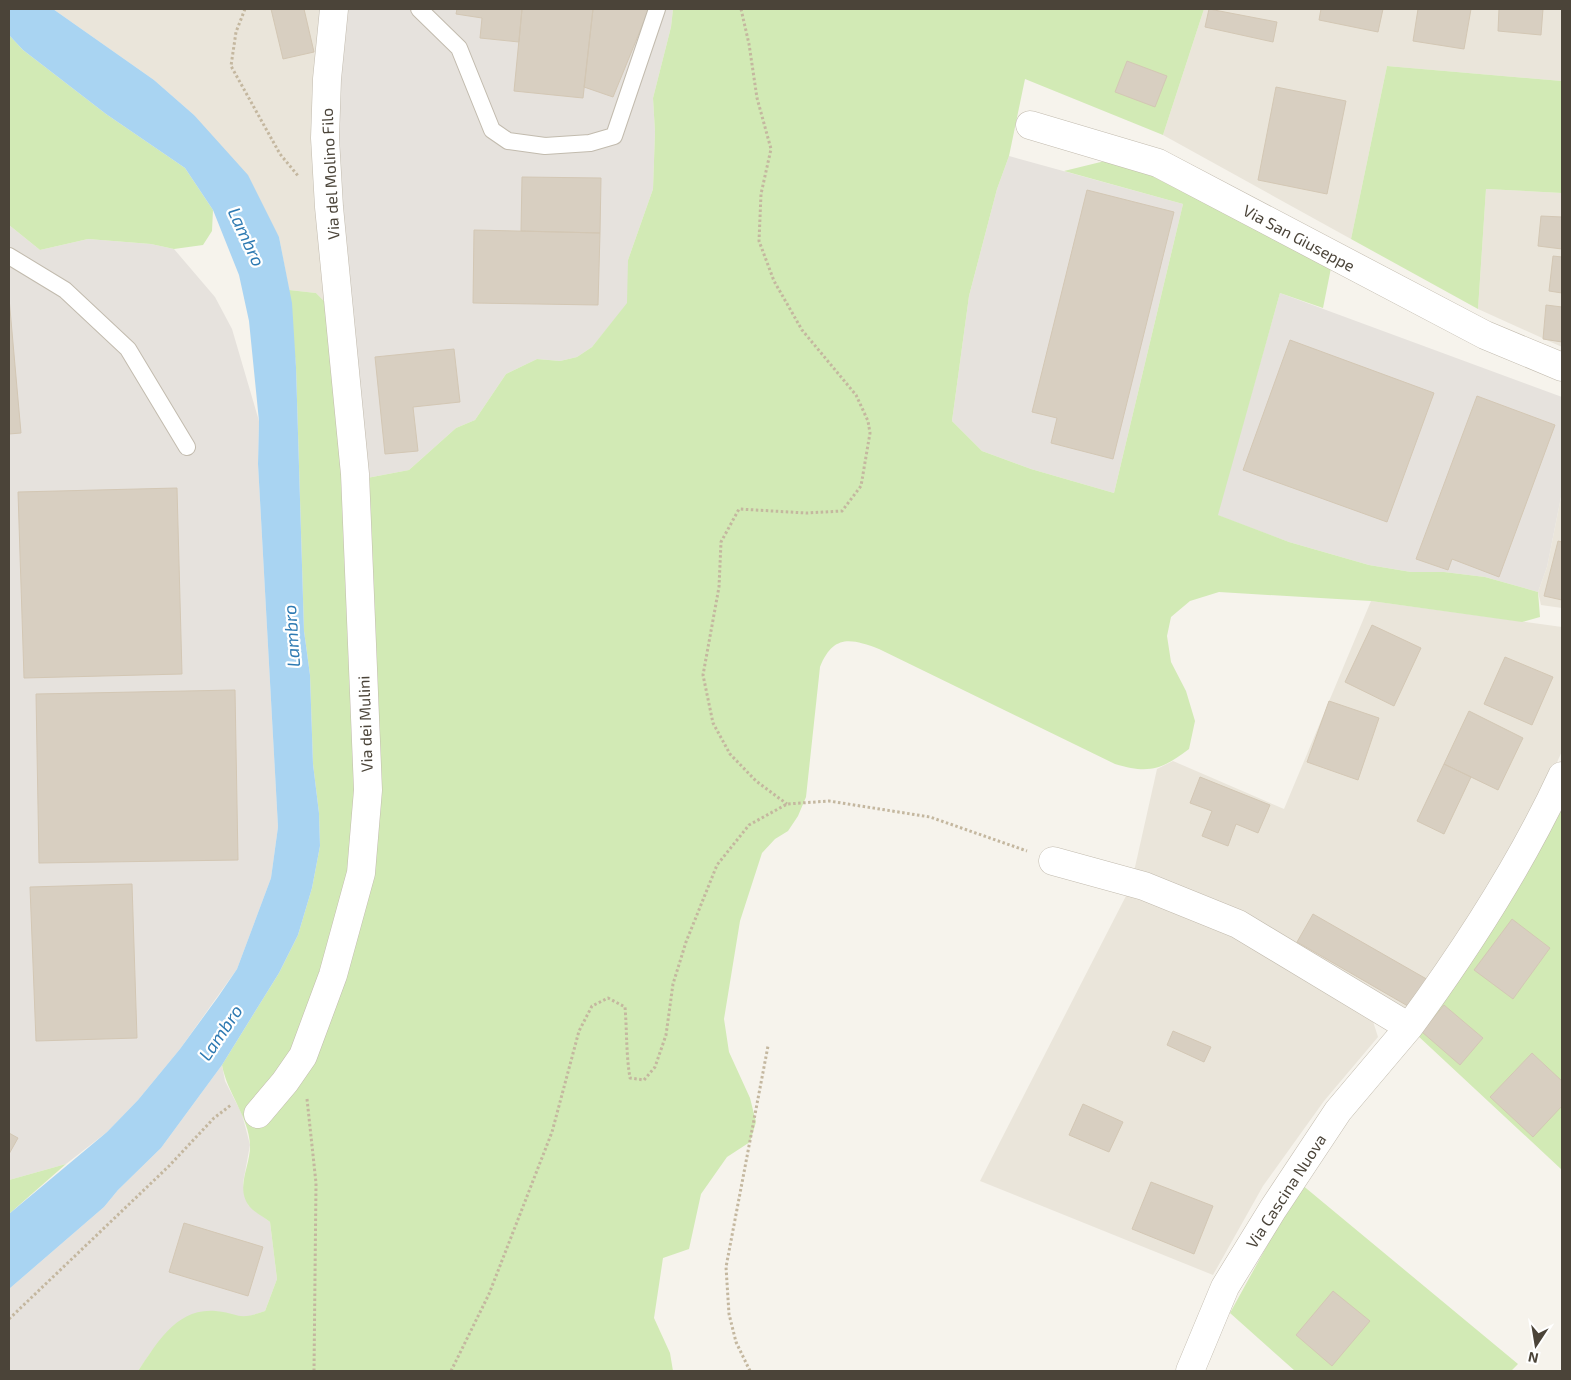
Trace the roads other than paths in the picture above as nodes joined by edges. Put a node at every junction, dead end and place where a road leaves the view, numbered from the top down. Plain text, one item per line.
1 (334, 9) edge
2 (419, 9) edge
3 (657, 9) edge
4 (1030, 126) dead end
5 (9, 256) edge
6 (340, 310) joint
7 (1562, 367) edge
8 (188, 447) dead end
9 (1562, 776) edge
10 (1053, 861) road end
11 (1409, 1027) junction
12 (247, 1108) road end
13 (1190, 1371) edge

1 - 6 street, Via del Molino Filo
2 - 3 lane
4 - 7 street, Via San Giuseppe
5 - 8 lane
6 - 12 street, Via dei Mulini
9 - 11 street, Via Cascina Nuova
10 - 11 street
11 - 13 street, Via Cascina Nuova

